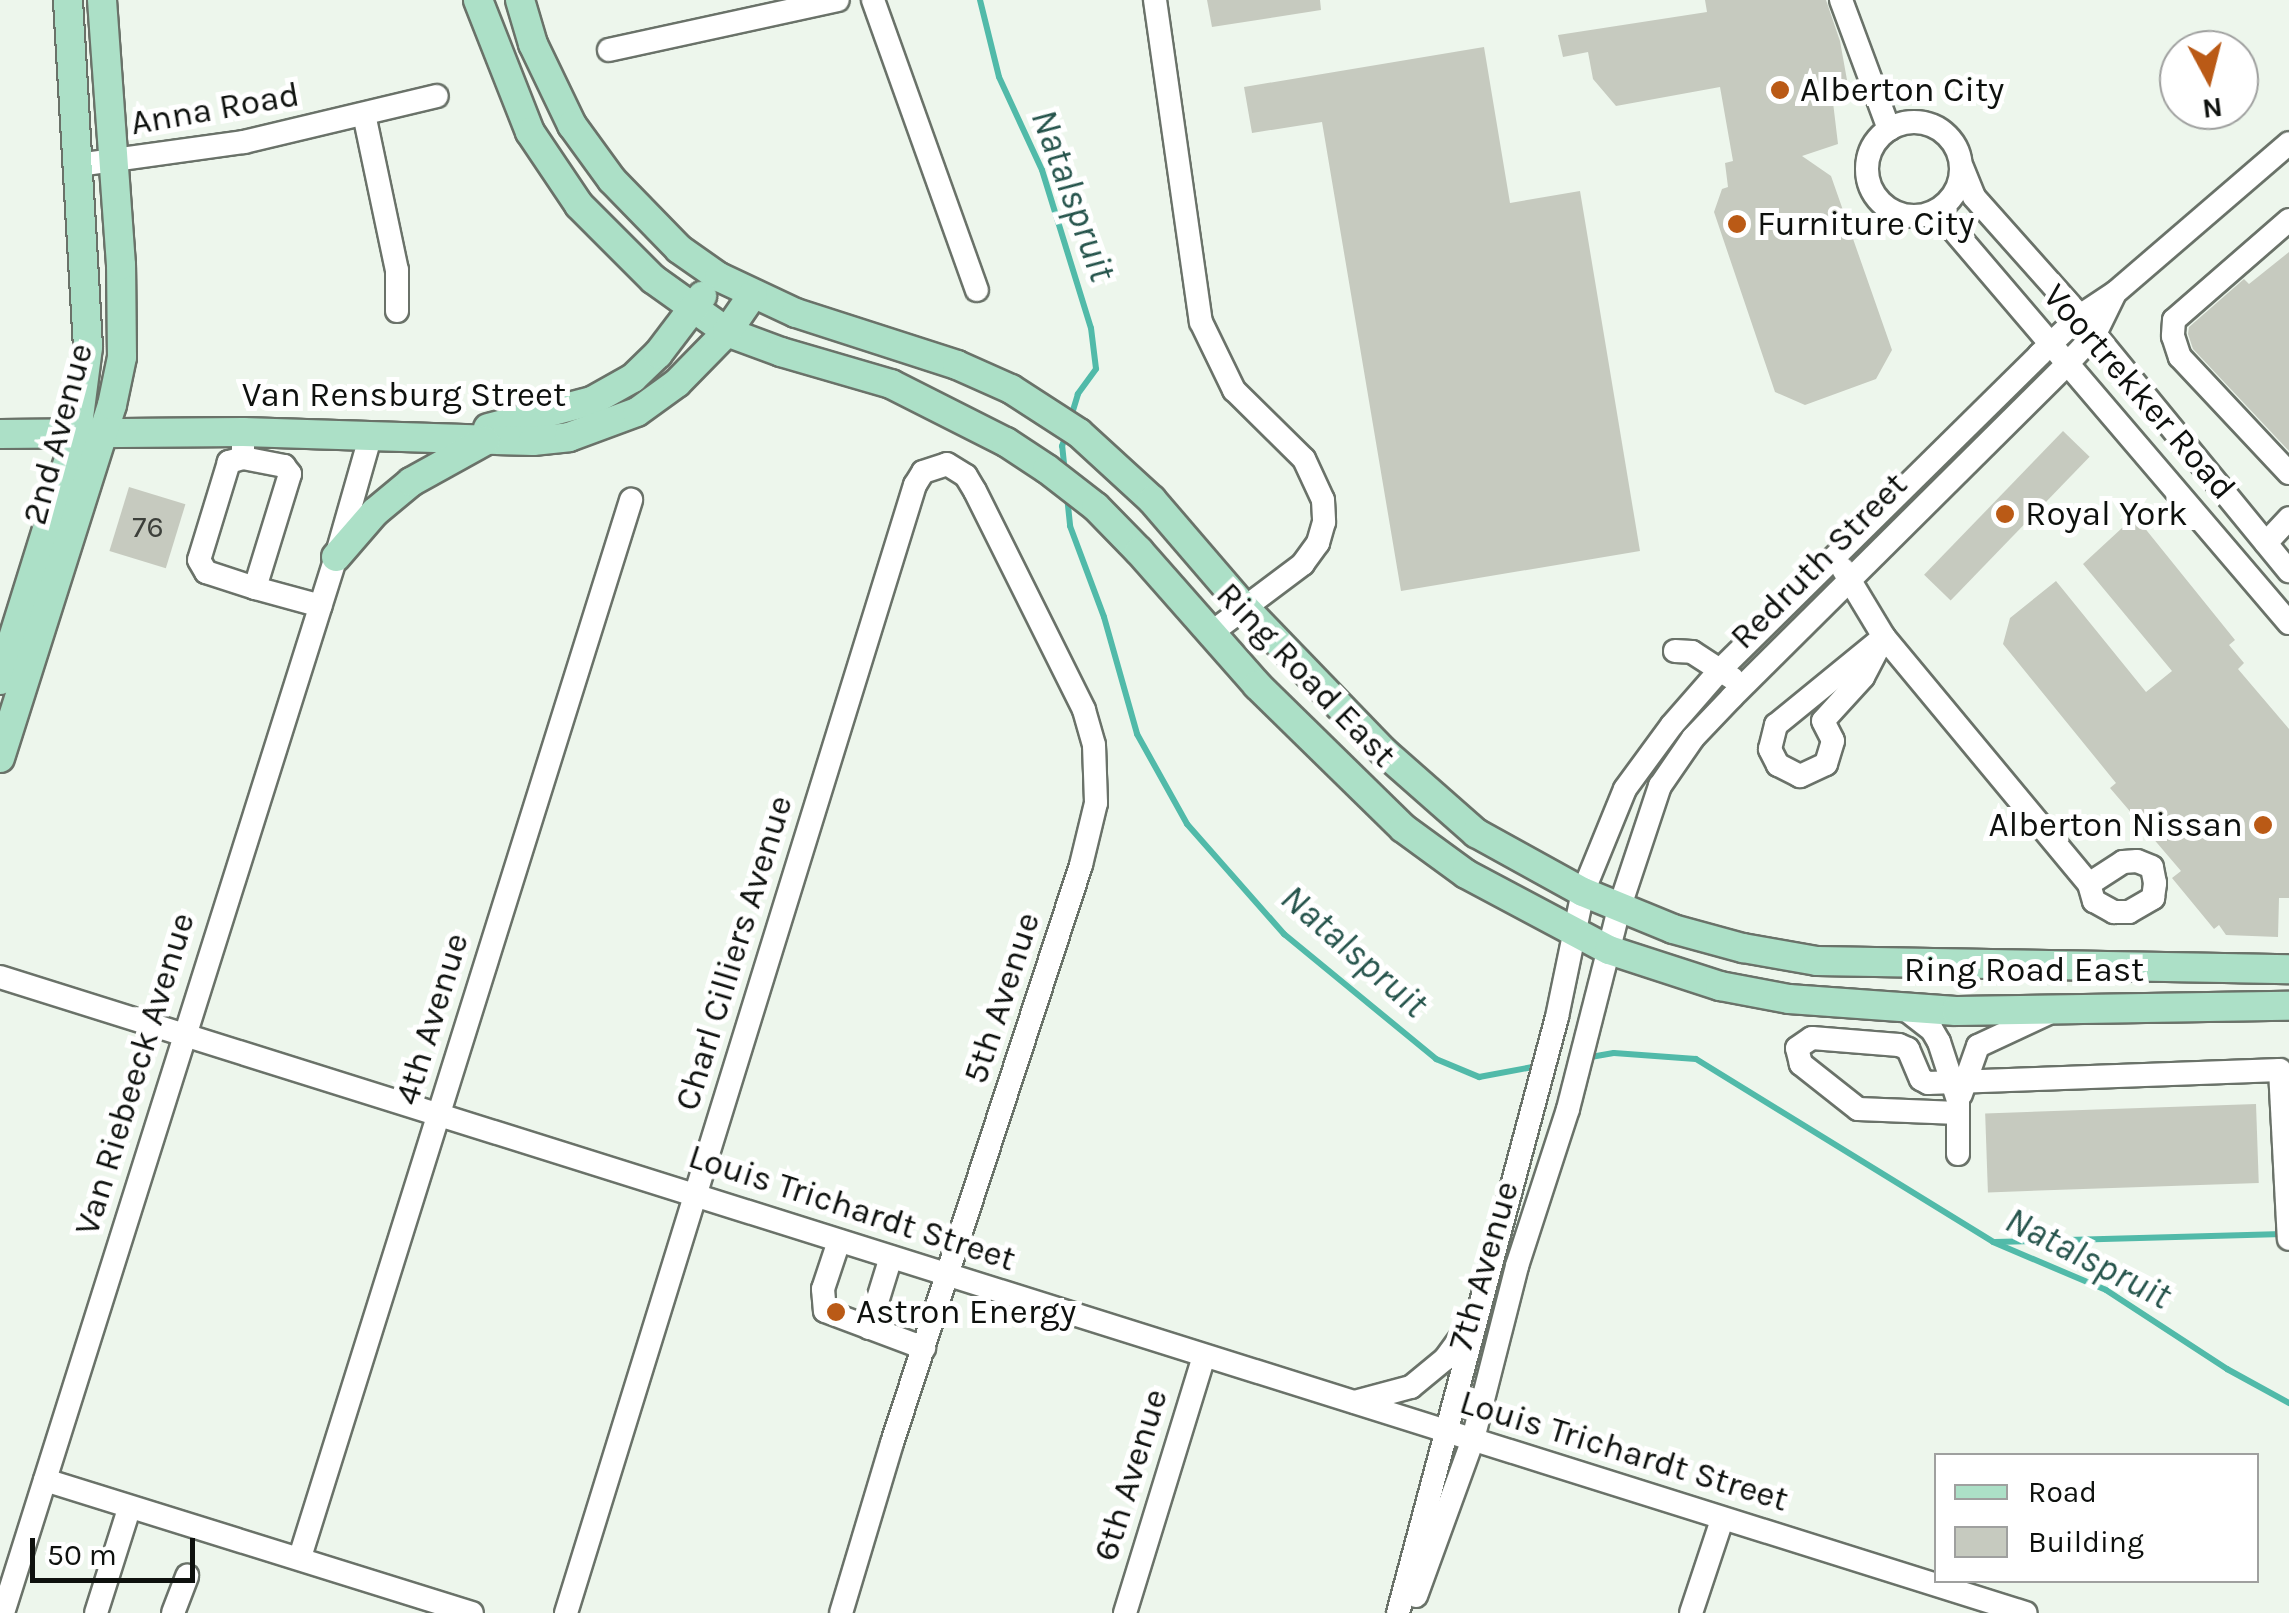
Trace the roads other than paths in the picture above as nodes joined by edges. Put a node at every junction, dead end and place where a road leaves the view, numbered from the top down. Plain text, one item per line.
1 (68, 0) edge
2 (102, 0) edge
3 (478, 0) edge
4 (520, 0) edge
5 (838, 0) edge
6 (873, 0) edge
7 (1155, 0) edge
8 (1841, 0) edge
9 (610, 50) dead end
10 (436, 96) dead end
11 (364, 114) junction
12 (1889, 128) junction
13 (2289, 143) edge
14 (112, 163) junction
15 (78, 166) junction
16 (1962, 167) junction
17 (1929, 215) junction
18 (2289, 220) edge
19 (719, 277) junction
20 (976, 290) dead end
21 (2116, 292) junction
22 (753, 294) junction
23 (693, 307) junction
24 (397, 312) dead end
25 (2080, 316) junction
26 (728, 332) junction
27 (2095, 334) junction
28 (2052, 343) junction
29 (2070, 362) junction
30 (0, 434) edge
31 (90, 434) junction
32 (370, 434) junction
33 (447, 436) junction
34 (491, 438) junction
35 (243, 445) junction
36 (2289, 474) edge
37 (914, 485) joint
38 (631, 500) dead end
39 (2289, 518) edge
40 (2260, 537) junction
41 (2231, 554) junction
42 (336, 557) junction
43 (1834, 558) junction
44 (2289, 572) edge
45 (1849, 579) junction
46 (254, 588) junction
47 (321, 606) junction
48 (1244, 607) junction
49 (2289, 623) edge
50 (1212, 633) junction
51 (1884, 637) junction
52 (1675, 651) dead end
53 (1720, 669) junction
54 (0, 680) edge
55 (1742, 687) junction
56 (0, 758) edge
57 (2089, 884) dead end
58 (1582, 892) junction
59 (1619, 909) junction
60 (1573, 933) junction
61 (1609, 950) junction
62 (2289, 969) edge
63 (0, 977) edge
64 (2289, 1006) edge
65 (2059, 1009) junction
66 (1905, 1010) junction
67 (1589, 1023) joint
68 (183, 1035) junction
69 (2285, 1070) edge
70 (1959, 1094) junction
71 (438, 1118) junction
72 (1958, 1154) dead end
73 (696, 1195) junction
74 (2287, 1196) edge
75 (2289, 1239) edge
76 (839, 1241) junction
77 (890, 1257) junction
78 (949, 1276) junction
79 (1478, 1309) junction
80 (868, 1328) junction
81 (924, 1348) junction
82 (1204, 1358) junction
83 (1352, 1402) junction
84 (1446, 1431) junction
85 (1472, 1439) junction
86 (46, 1480) junction
87 (129, 1508) junction
88 (1722, 1520) junction
89 (300, 1558) junction
90 (187, 1576) dead end
91 (1975, 1606) edge
92 (3, 1613) edge
93 (96, 1613) edge
94 (173, 1613) edge
95 (472, 1613) edge
96 (566, 1613) edge
97 (841, 1613) edge
98 (1125, 1613) edge
99 (1398, 1613) edge
100 (1410, 1613) edge
101 (1691, 1613) edge
102 (2026, 1613) edge

1 - 15 main road, 2nd Avenue
2 - 14 main road, 2nd Avenue
3 - 23 main road, Ring Road East
4 - 19 main road, Ring Road East
5 - 9 street
6 - 20 street
7 - 48 street
8 - 12 street
10 - 11 street, Anna Road
11 - 14 street, Anna Road
11 - 24 street
12 - 16 street
12 - 17 street
13 - 21 street, Redruth Street
14 - 15 street, Anna Road
14 - 31 main road, 2nd Avenue
15 - 31 main road, 2nd Avenue
16 - 17 street
16 - 25 street, Voortrekker Road
17 - 28 street, Voortrekker Road
18 - 36 street
19 - 22 main road, Ring Road East
19 - 23 main road
21 - 25 street, Redruth Street
21 - 27 street, Redruth Street
22 - 26 main road, Van Rensburg Street
22 - 48 main road, Ring Road East
23 - 26 main road, Ring Road East
23 - 33 main road
25 - 27 street, Voortrekker Road
25 - 28 street, Redruth Street
26 - 34 main road, Van Rensburg Street
26 - 50 main road, Ring Road East
27 - 29 street, Redruth Street
27 - 40 street, Voortrekker Road
28 - 29 street, Voortrekker Road
28 - 43 street, Redruth Street
29 - 41 street, Voortrekker Road
29 - 45 street, Redruth Street
30 - 31 main road, Van Rensburg Street
31 - 35 main road, Van Rensburg Street
31 - 54 main road, 2nd Avenue
31 - 56 main road, 2nd Avenue
32 - 33 main road, Van Rensburg Street
32 - 35 main road, Van Rensburg Street
32 - 42 street, Van Riebeeck Avenue
33 - 34 main road, Van Rensburg Street
34 - 42 main road
35 - 46 street
35 - 46 street
37 - 73 street, Charl Cilliers Avenue
37 - 78 street, 5th Avenue
38 - 71 street, 4th Avenue
39 - 40 street
40 - 41 street
40 - 44 street, Voortrekker Road
41 - 49 street, Voortrekker Road
42 - 47 street, Van Riebeeck Avenue
43 - 45 street
43 - 53 street, Redruth Street
45 - 51 street
45 - 55 street, Redruth Street
46 - 47 street
47 - 68 street, Van Riebeeck Avenue
48 - 50 street
48 - 58 main road, Ring Road East
50 - 60 main road, Ring Road East
51 - 51 street
51 - 57 street
52 - 53 street
53 - 55 street
53 - 58 street, 7th Avenue
55 - 59 street, Redruth Street
58 - 59 main road, Ring Road East
58 - 60 street, 7th Avenue
59 - 61 street, Redruth Street
59 - 62 main road, Ring Road East
60 - 61 main road, Ring Road East
60 - 79 street, 7th Avenue
61 - 66 main road, Ring Road East
61 - 67 street, Redruth Street
63 - 68 street, Louis Trichardt Street
64 - 65 main road, Ring Road East
65 - 66 main road, Ring Road East
65 - 70 street
66 - 70 street
67 - 85 street, 7th Avenue
68 - 71 street, Louis Trichardt Street
68 - 86 street, Van Riebeeck Avenue
69 - 70 street
69 - 74 street
70 - 70 street
70 - 72 street
71 - 73 street, Louis Trichardt Street
71 - 89 street, 4th Avenue
73 - 76 street, Louis Trichardt Street
73 - 96 street, Charl Cilliers Avenue
74 - 75 street
76 - 77 street, Louis Trichardt Street
76 - 80 street
77 - 78 street, Louis Trichardt Street
77 - 80 street
78 - 81 street, 5th Avenue
78 - 82 street, Louis Trichardt Street
79 - 83 street
79 - 84 street, 7th Avenue
80 - 81 street
81 - 97 street, 5th Avenue
82 - 83 street, Louis Trichardt Street
82 - 98 street, 6th Avenue
83 - 84 street, Louis Trichardt Street
84 - 85 street, Louis Trichardt Street
84 - 99 street, 7th Avenue
85 - 88 street, Louis Trichardt Street
85 - 100 street, 7th Avenue
86 - 87 street
86 - 92 street, Van Riebeeck Avenue
87 - 89 street
87 - 93 street
88 - 91 street, Louis Trichardt Street
88 - 101 street
89 - 95 street
90 - 94 street
91 - 102 street, Louis Trichardt Street

